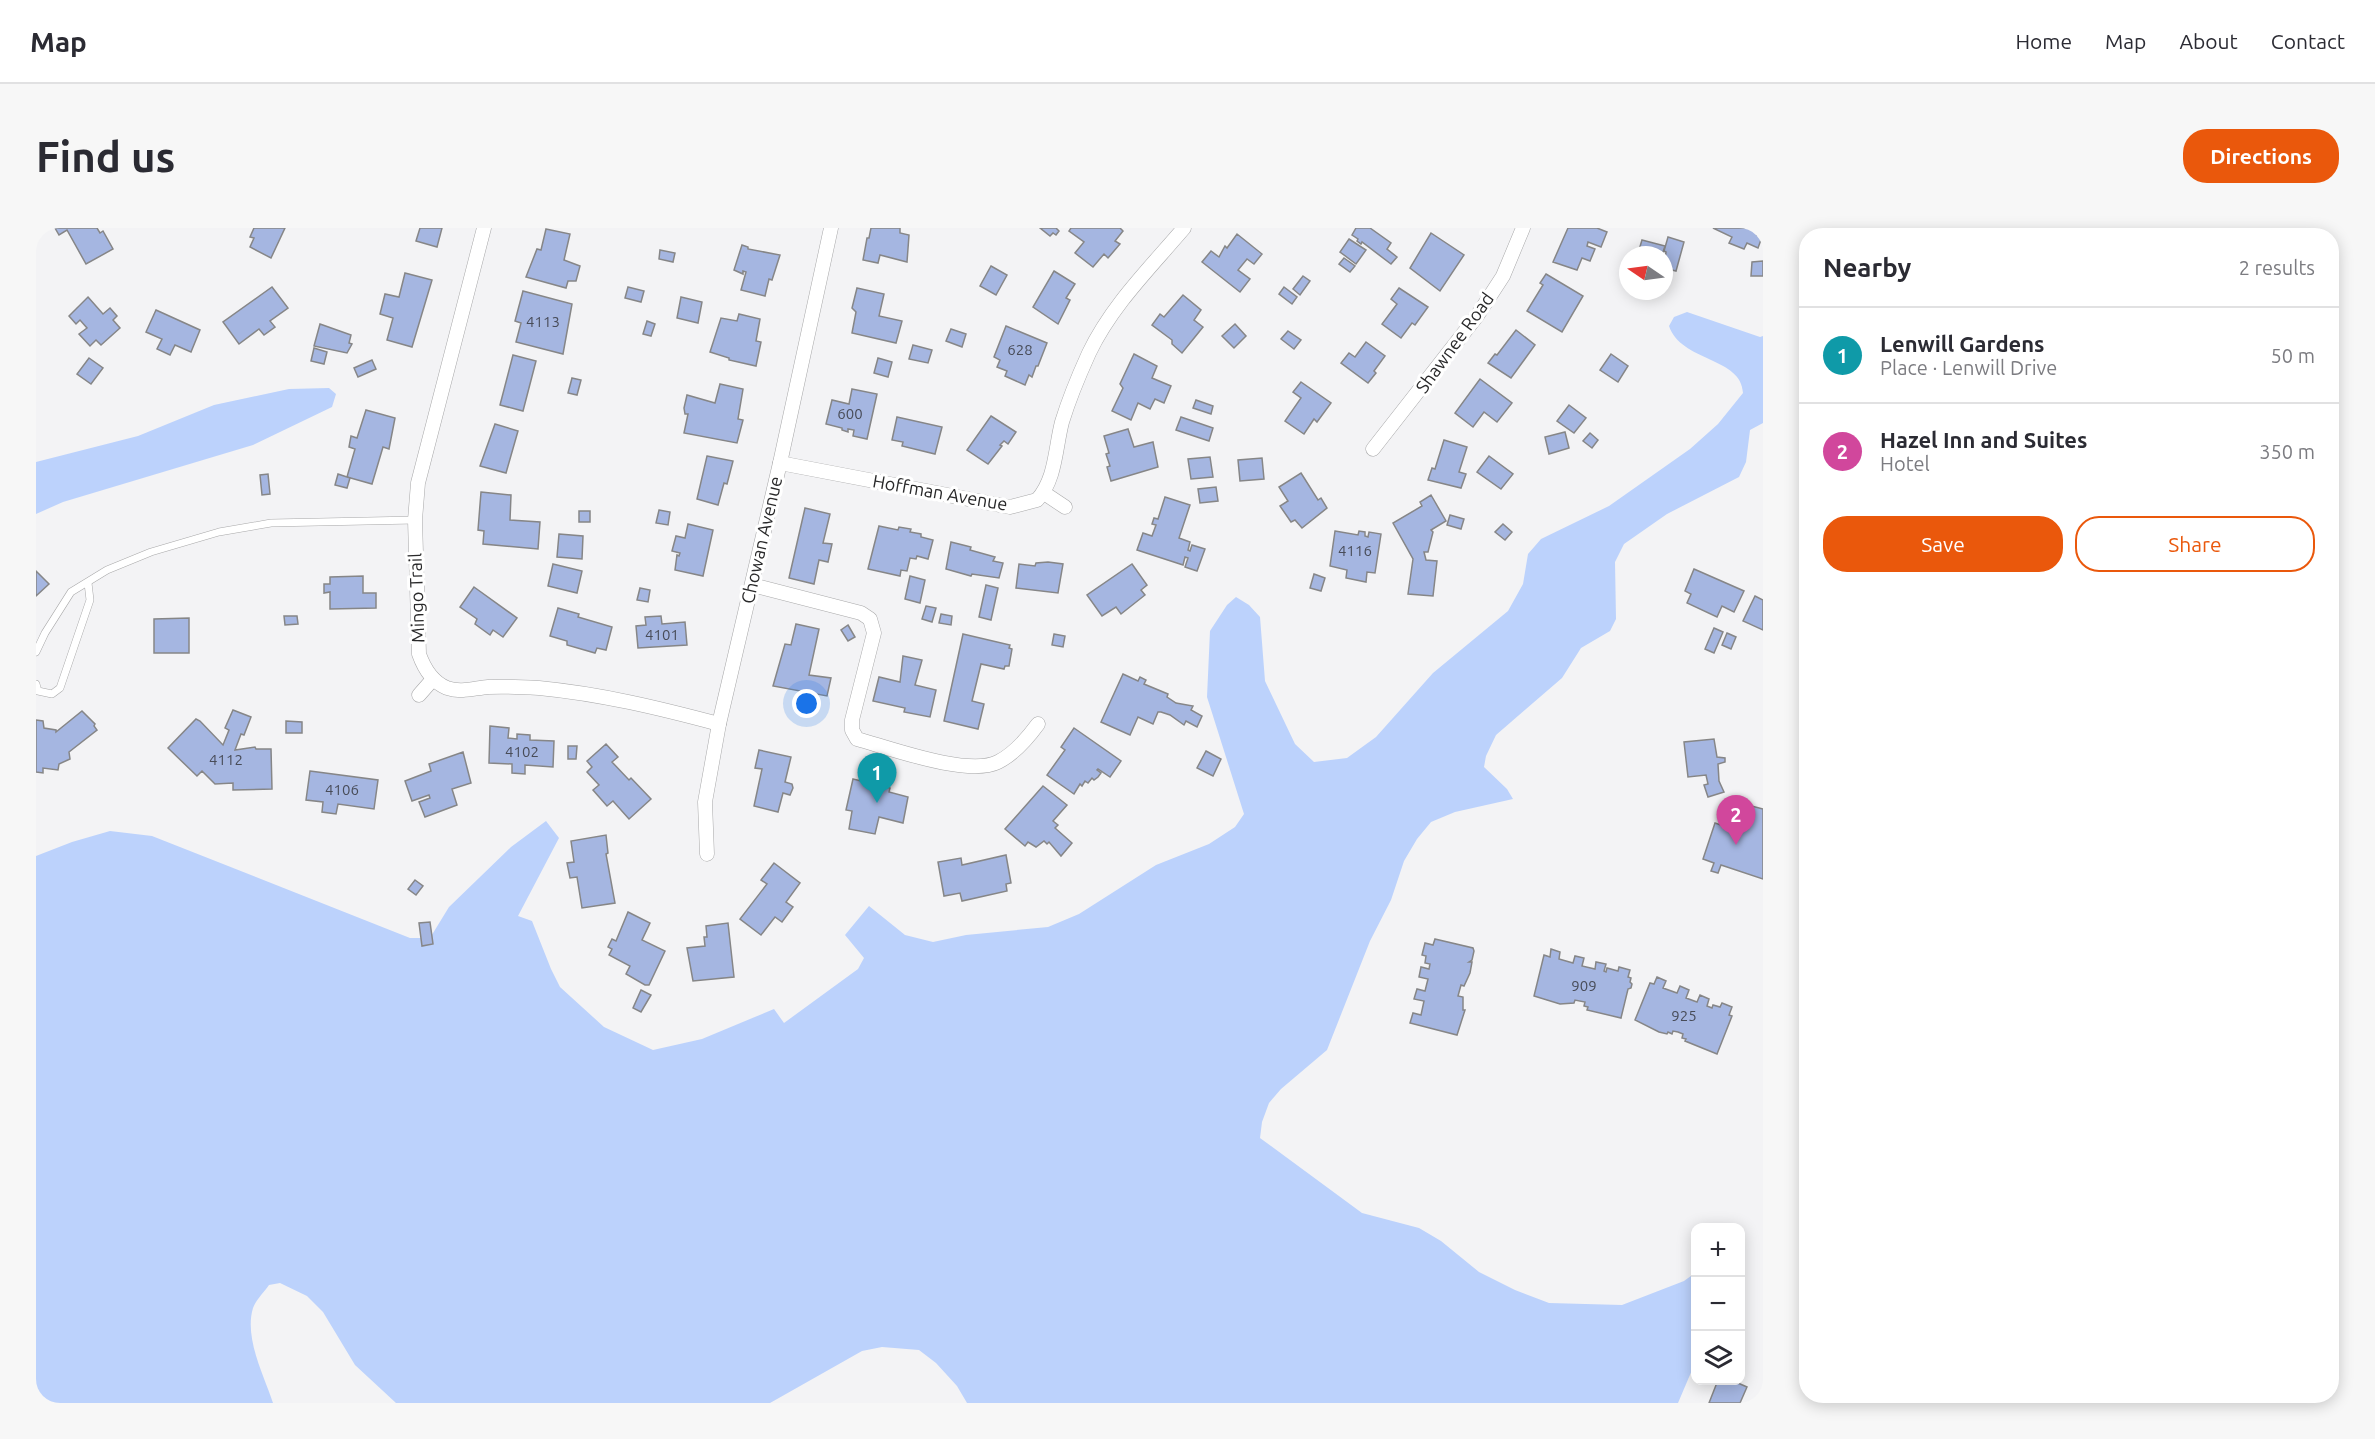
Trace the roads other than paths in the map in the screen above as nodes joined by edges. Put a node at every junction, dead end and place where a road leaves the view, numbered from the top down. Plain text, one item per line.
1 (484, 228) edge
2 (831, 228) edge
3 (1184, 228) edge
4 (1523, 228) edge
5 (1373, 449) dead end
6 (780, 463) junction
7 (1044, 493) junction
8 (1065, 507) dead end
9 (415, 520) junction
10 (88, 583) junction
11 (752, 585) junction
12 (36, 652) edge
13 (433, 679) junction
14 (36, 684) edge
15 (419, 695) dead end
16 (719, 724) junction
17 (1038, 724) dead end
18 (707, 854) dead end

1 - 9 street, Mingo Trail
2 - 6 street, Chowan Avenue
3 - 7 street
4 - 5 street, Shawnee Road
6 - 7 street, Hoffman Avenue
6 - 11 street, Chowan Avenue
7 - 8 street
9 - 10 lane
9 - 13 street, Mingo Trail
10 - 12 lane
10 - 14 lane
11 - 16 street, Chowan Avenue
11 - 17 street
13 - 15 street
13 - 16 street
16 - 18 street, Chowan Avenue

